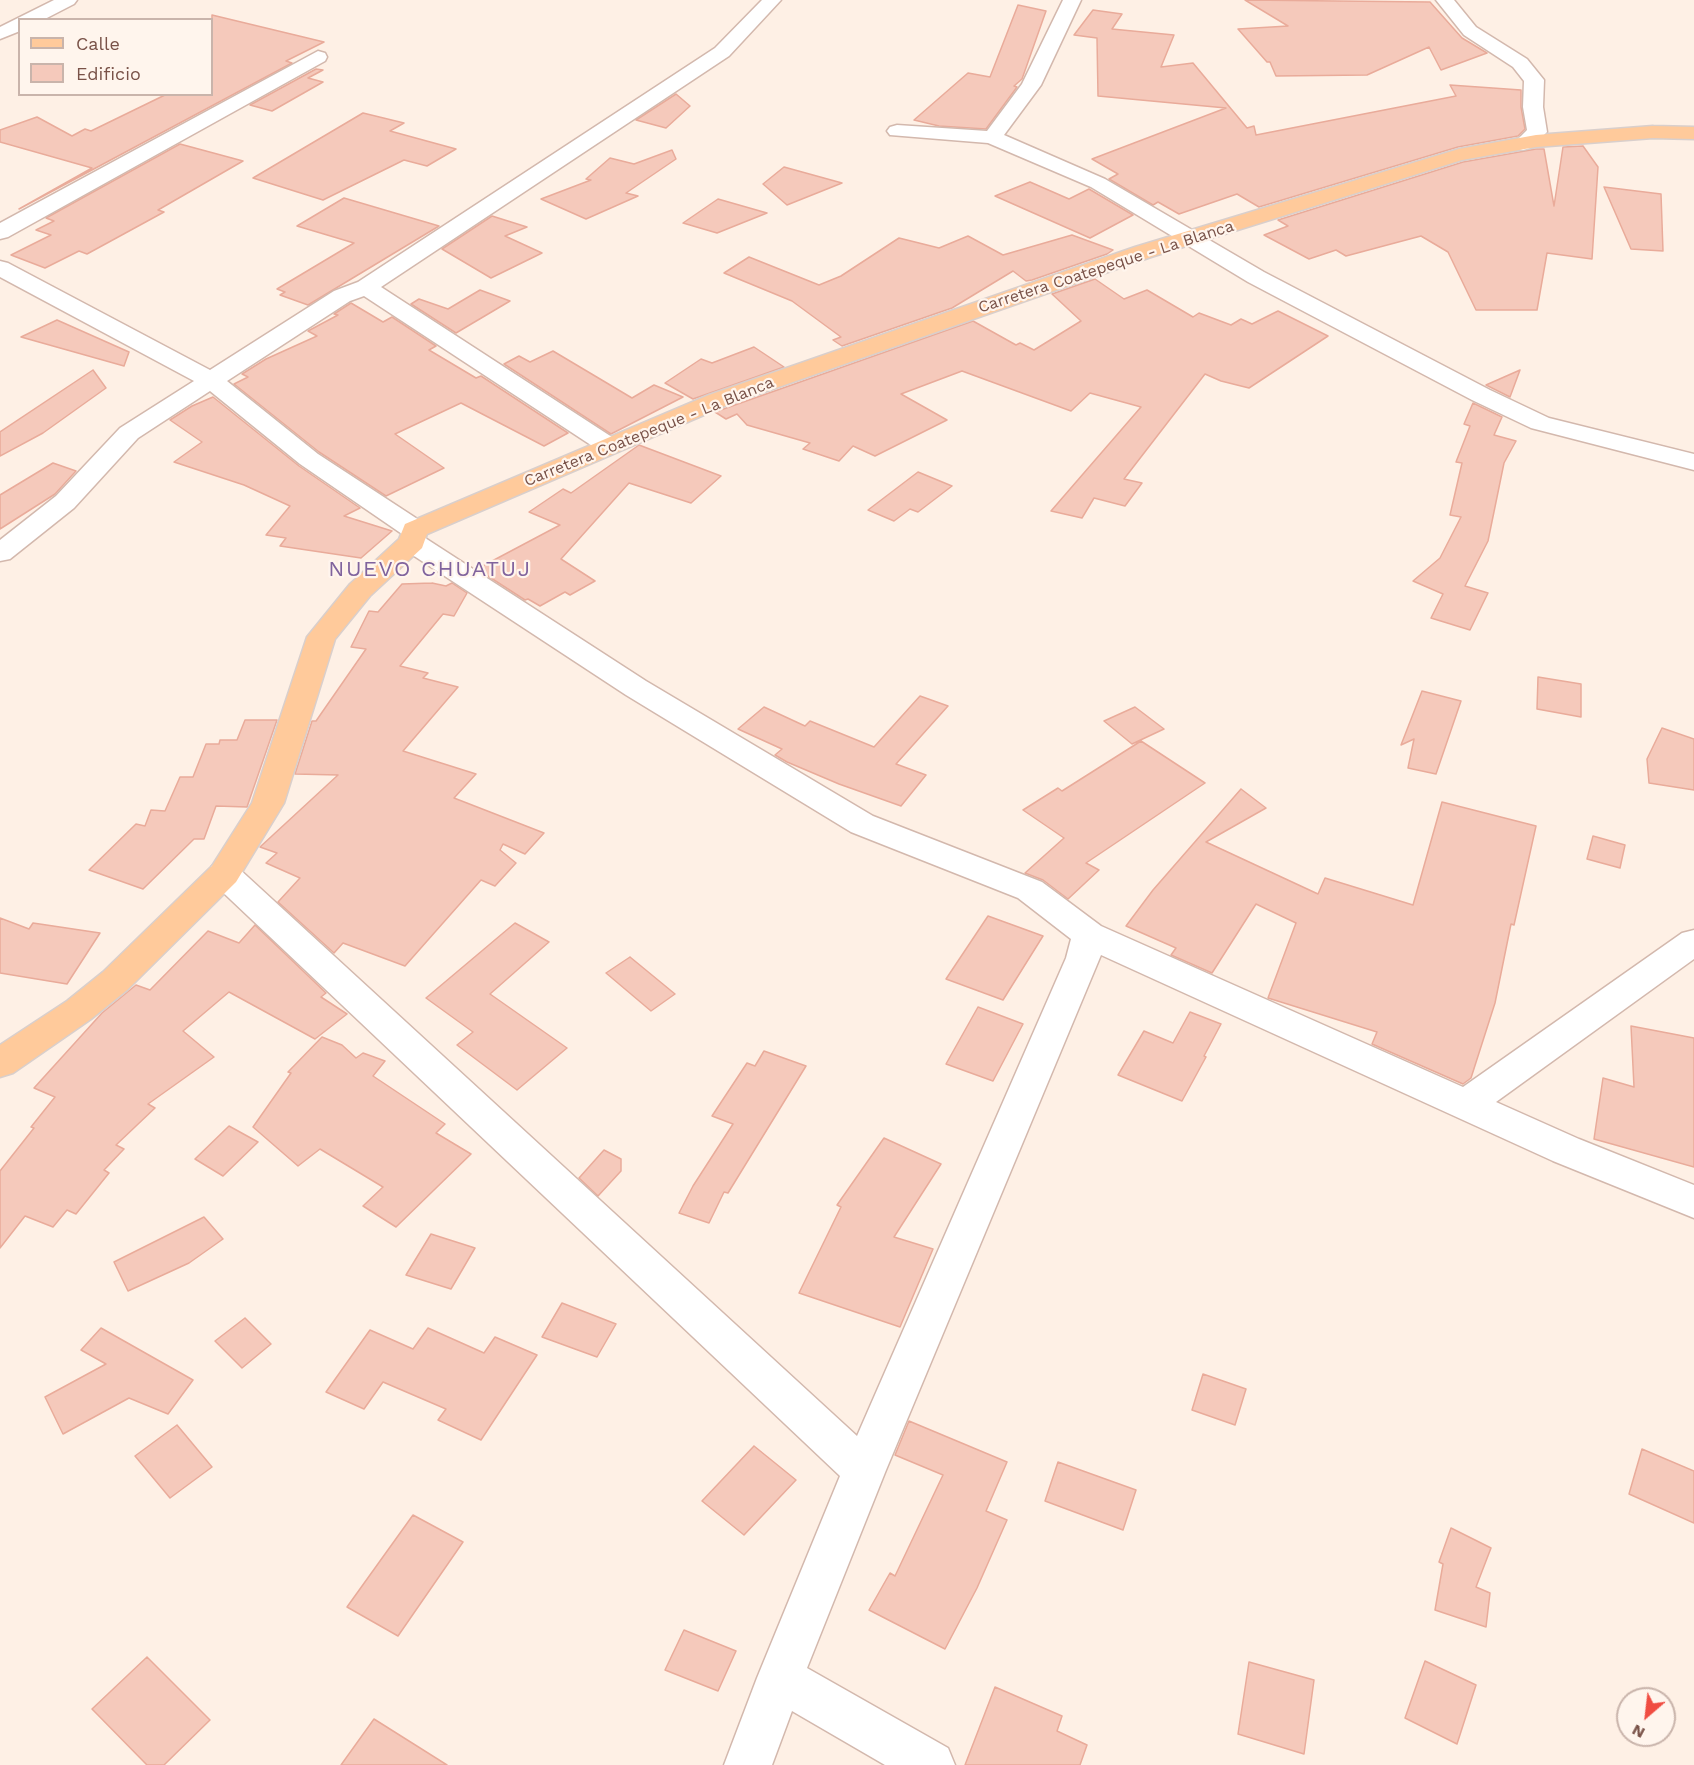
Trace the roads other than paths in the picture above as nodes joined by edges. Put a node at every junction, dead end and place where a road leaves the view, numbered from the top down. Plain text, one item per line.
1 (69, 0) edge
2 (772, 0) edge
3 (1072, 0) edge
4 (1445, 0) edge
5 (32, 18) edge
6 (18, 25) edge
7 (0, 34) edge
8 (318, 57) dead end
9 (897, 131) dead end
10 (1694, 133) edge
11 (993, 137) junction
12 (1523, 144) junction
13 (0, 232) edge
14 (1189, 238) junction
15 (0, 268) edge
16 (366, 287) junction
17 (210, 380) junction
18 (609, 446) junction
19 (1694, 462) edge
20 (414, 536) junction
21 (0, 553) edge
22 (224, 874) junction
23 (1089, 935) junction
24 (1694, 942) edge
25 (0, 1063) edge
26 (1465, 1105) junction
27 (1694, 1202) edge
28 (864, 1470) junction
29 (780, 1678) junction
30 (748, 1765) edge
31 (931, 1765) edge

1 - 5 street
2 - 16 street
3 - 11 street
4 - 12 street
6 - 7 street
8 - 13 street
9 - 11 street
10 - 12 main road, Carretera Coatepeque - La Blanca
11 - 14 street
12 - 14 main road, Carretera Coatepeque - La Blanca
14 - 18 main road, Carretera Coatepeque - La Blanca
14 - 19 street
15 - 17 street
16 - 17 street
16 - 18 street
17 - 20 street
17 - 21 street
18 - 20 main road, Carretera Coatepeque - La Blanca
20 - 22 main road, Carretera Coatepeque - La Blanca
20 - 23 street
22 - 25 main road, Carretera Coatepeque - La Blanca
22 - 28 street
23 - 26 street
23 - 28 street
24 - 26 street
26 - 27 street
28 - 29 street
29 - 30 street
29 - 31 street

